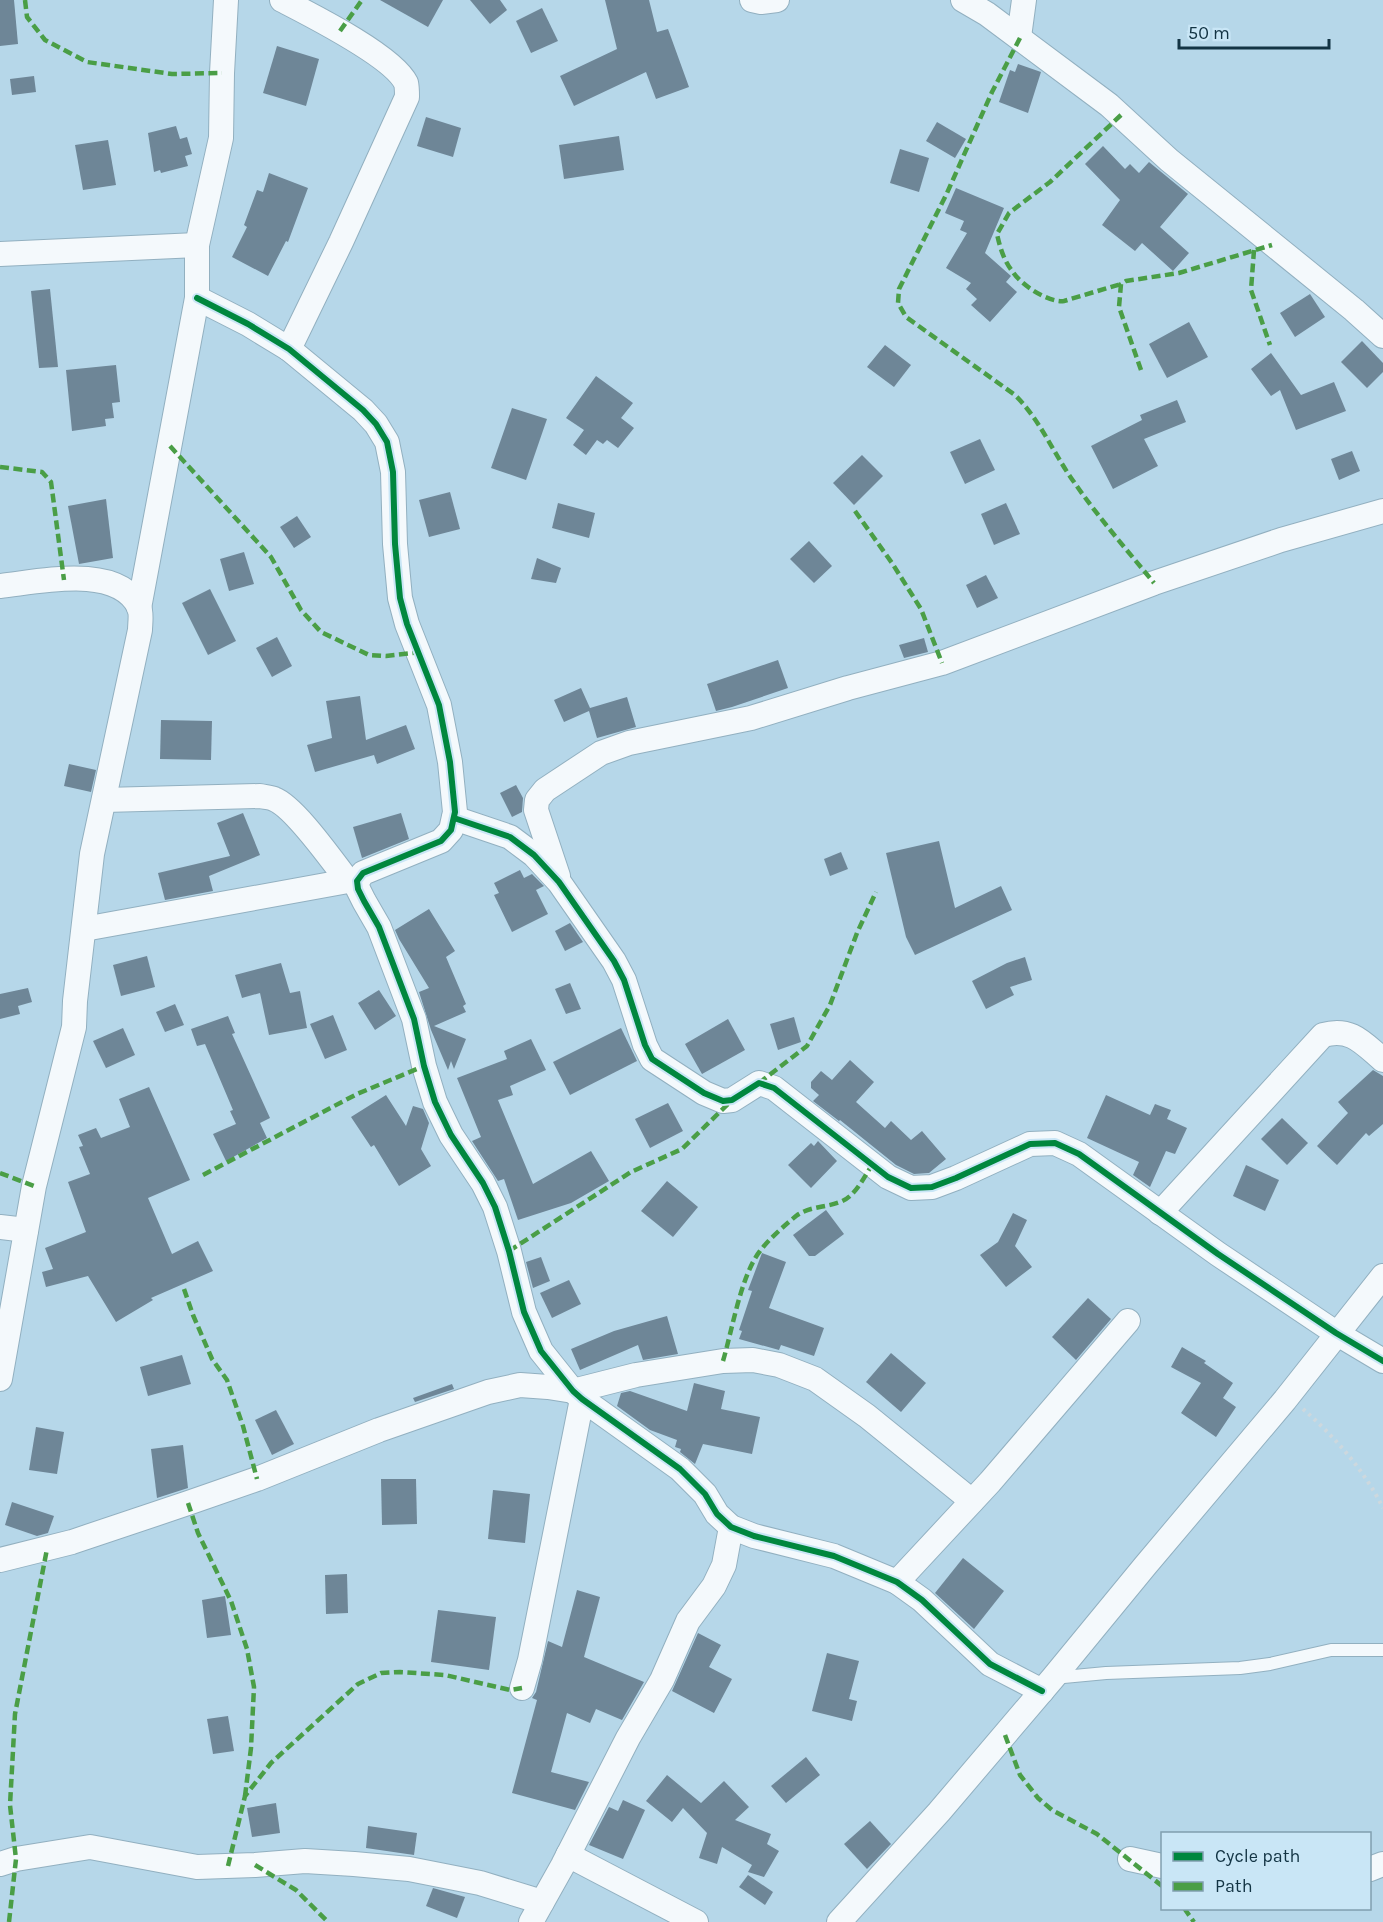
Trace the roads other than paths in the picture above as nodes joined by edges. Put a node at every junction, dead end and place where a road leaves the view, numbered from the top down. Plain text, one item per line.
1 (226, 0) edge
2 (282, 0) edge
3 (752, 0) edge
4 (777, 0) edge
5 (963, 0) edge
6 (1024, 0) edge
7 (1019, 37) junction
8 (197, 245) junction
9 (0, 254) edge
10 (197, 298) junction
11 (1383, 336) edge
12 (290, 349) junction
13 (1383, 511) edge
14 (0, 586) edge
15 (140, 608) junction
16 (104, 800) junction
17 (454, 818) junction
18 (353, 881) junction
19 (559, 882) junction
20 (84, 929) junction
21 (1383, 1060) edge
22 (1160, 1213) junction
23 (0, 1227) edge
24 (26, 1230) junction
25 (1383, 1275) edge
26 (1128, 1321) dead end
27 (1336, 1333) junction
28 (1383, 1361) edge
29 (0, 1379) edge
30 (577, 1395) junction
31 (972, 1501) junction
32 (731, 1527) junction
33 (0, 1560) edge
34 (897, 1582) junction
35 (1383, 1650) edge
36 (1048, 1684) junction
37 (522, 1688) dead end
38 (568, 1855) junction
39 (1130, 1859) dead end
40 (0, 1864) edge
41 (1161, 1866) edge
42 (537, 1912) edge
43 (696, 1922) edge
44 (840, 1922) edge

1 - 8 street
2 - 12 street
3 - 4 street
5 - 7 street
6 - 7 street
7 - 11 street
8 - 9 street
8 - 10 street
10 - 12 street
10 - 15 street
12 - 17 street
13 - 19 street
14 - 15 street
15 - 16 street
16 - 18 street
16 - 20 street
17 - 18 street
17 - 19 street
18 - 20 street
18 - 30 street
19 - 22 street
20 - 24 street
21 - 22 street
22 - 27 street
23 - 24 street
24 - 29 street
25 - 27 street
26 - 31 street
27 - 28 street
27 - 36 street
30 - 31 street
30 - 32 street
30 - 33 street
30 - 37 street
31 - 34 street
32 - 34 street
32 - 38 street
34 - 36 street
35 - 36 lane
36 - 44 street
38 - 42 street
38 - 43 street
39 - 41 street
40 - 42 street

